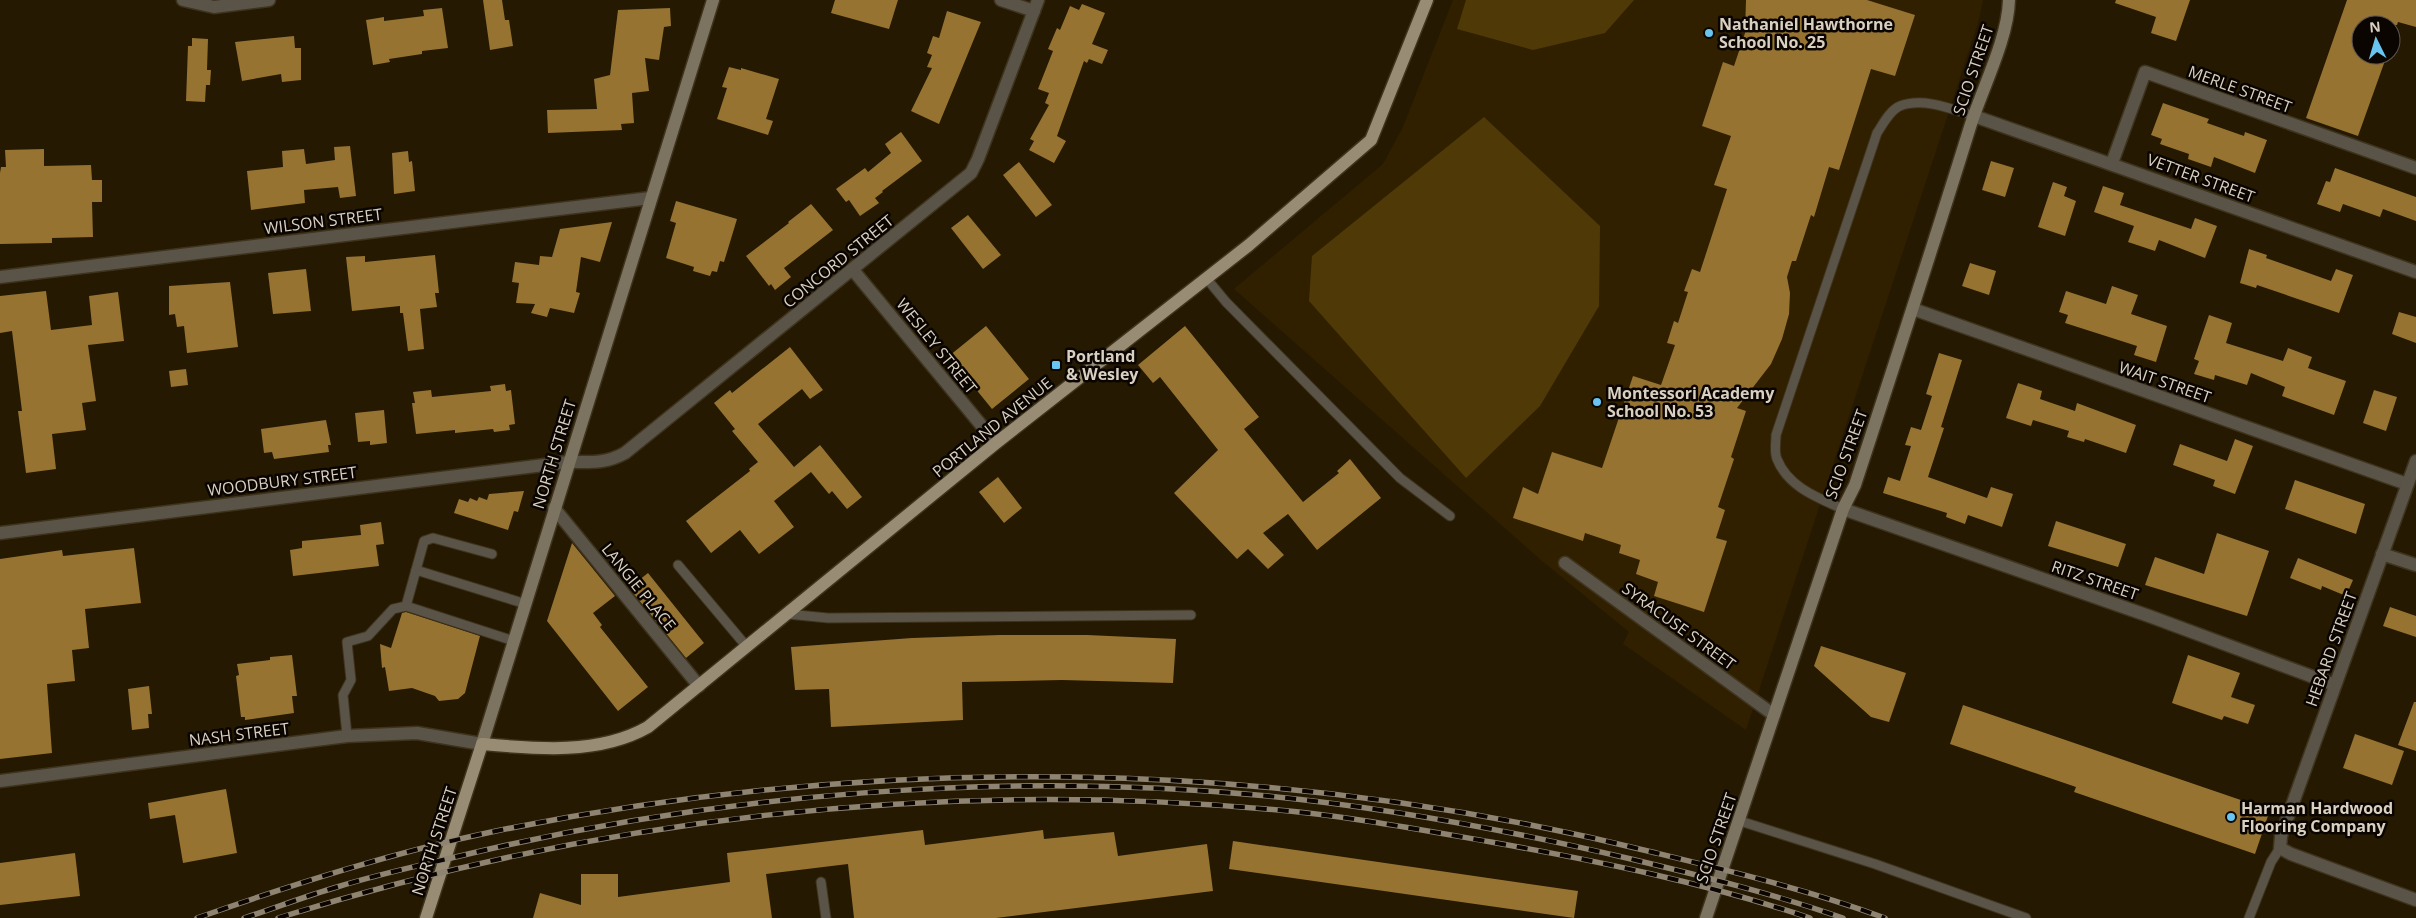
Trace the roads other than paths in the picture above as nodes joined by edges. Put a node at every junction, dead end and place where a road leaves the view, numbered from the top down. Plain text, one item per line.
1 (183, 0) edge
2 (269, 0) edge
3 (713, 0) edge
4 (1001, 0) edge
5 (1427, 0) edge
6 (2009, 0) edge
7 (1036, 6) edge
8 (1974, 116) junction
9 (2112, 163) junction
10 (2416, 168) edge
11 (650, 198) junction
12 (853, 270) junction
13 (2416, 272) edge
14 (0, 277) edge
15 (1207, 279) junction
16 (1912, 310) junction
17 (996, 443) junction
18 (2416, 461) edge
19 (568, 462) junction
20 (2407, 484) junction
21 (554, 508) junction
22 (1843, 508) junction
23 (1450, 516) dead end
24 (0, 534) edge
25 (492, 554) dead end
26 (2382, 554) junction
27 (1565, 563) dead end
28 (678, 565) dead end
29 (2416, 565) edge
30 (416, 570) junction
31 (526, 604) junction
32 (406, 606) junction
33 (788, 614) junction
34 (1191, 615) dead end
35 (514, 641) junction
36 (747, 647) junction
37 (2335, 685) junction
38 (699, 686) junction
39 (1774, 715) junction
40 (347, 736) junction
41 (482, 744) junction
42 (0, 781) edge
43 (1740, 821) junction
44 (2280, 848) junction
45 (821, 882) dead end
46 (2416, 900) edge
47 (426, 918) edge
48 (826, 918) edge
49 (1706, 918) edge
50 (2026, 918) edge
51 (2249, 918) edge

1 - 2 street
3 - 11 street, NORTH STREET
4 - 7 street
5 - 15 main road, PORTLAND AVENUE
6 - 8 street, SCIO STREET
7 - 12 street, CONCORD STREET
8 - 9 street, VETTER STREET
8 - 16 street, SCIO STREET
8 - 22 lane
9 - 10 street, MERLE STREET
9 - 13 street, VETTER STREET
11 - 14 street, WILSON STREET
11 - 19 street, NORTH STREET
12 - 17 street, WESLEY STREET
12 - 19 street, CONCORD STREET
15 - 17 main road, PORTLAND AVENUE
15 - 23 lane
16 - 20 street, WAIT STREET
16 - 22 street, SCIO STREET
17 - 33 main road, PORTLAND AVENUE
18 - 20 street, HEBARD STREET
19 - 21 street, NORTH STREET
19 - 24 street, WOODBURY STREET
20 - 26 street, HEBARD STREET
21 - 31 street, NORTH STREET
21 - 38 street, LANGIE PLACE
22 - 37 street, RITZ STREET
22 - 39 street, SCIO STREET
25 - 30 lane
26 - 29 street
26 - 37 street, HEBARD STREET
27 - 39 street, SYRACUSE STREET
28 - 36 lane
30 - 31 lane
30 - 32 lane
31 - 35 street, NORTH STREET
32 - 35 lane
32 - 40 lane
33 - 34 lane
33 - 36 main road, PORTLAND AVENUE
35 - 41 street, NORTH STREET
36 - 38 main road, PORTLAND AVENUE
37 - 44 street, HEBARD STREET
38 - 41 main road, PORTLAND AVENUE
39 - 43 street, SCIO STREET
40 - 41 street, NASH STREET
40 - 42 street, NASH STREET
41 - 47 main road, NORTH STREET
43 - 49 street, SCIO STREET
43 - 50 lane
44 - 46 street
44 - 51 lane
45 - 48 lane

